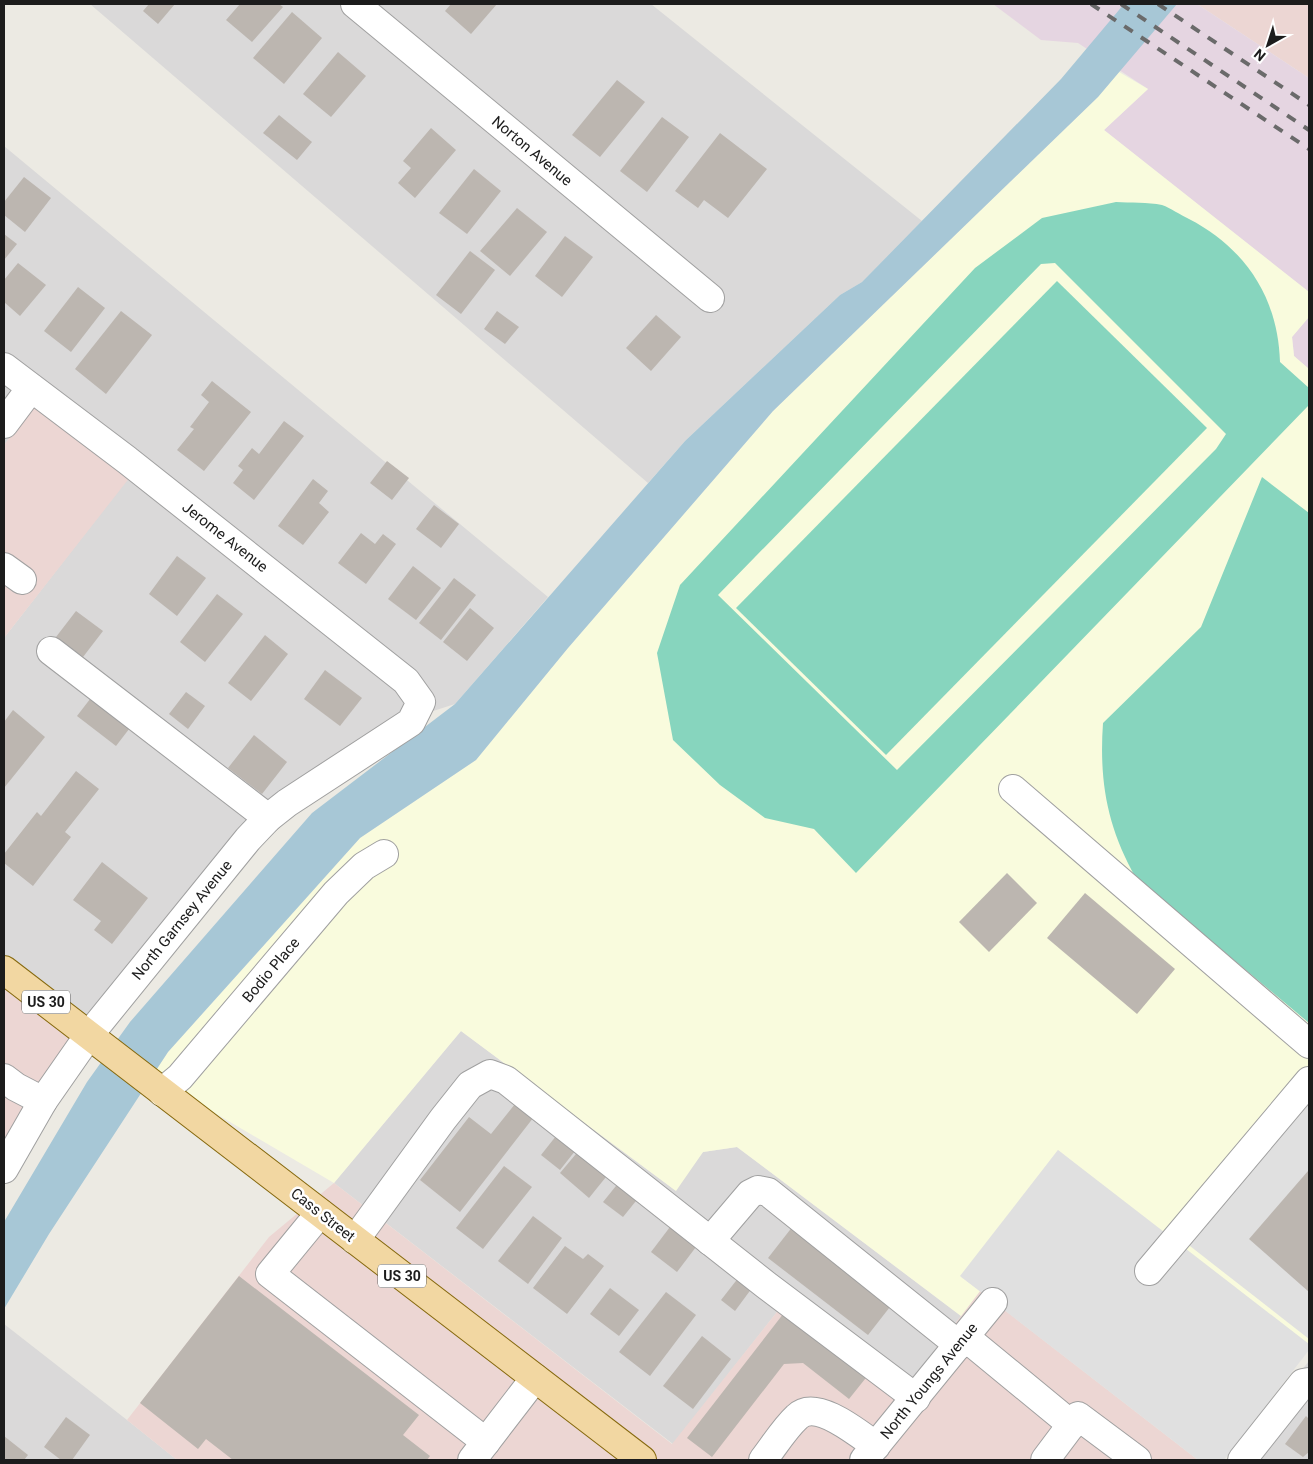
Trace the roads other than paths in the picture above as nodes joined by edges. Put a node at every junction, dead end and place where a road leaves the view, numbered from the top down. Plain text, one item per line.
1 (355, 4) edge
2 (710, 298) dead end
3 (4, 366) edge
4 (31, 388) junction
5 (4, 424) edge
6 (51, 651) dead end
7 (411, 722) joint
8 (1014, 789) dead end
9 (268, 818) junction
10 (384, 854) dead end
11 (4, 970) edge
12 (89, 1035) junction
13 (1309, 1044) edge
14 (4, 1078) edge
15 (1309, 1080) edge
16 (162, 1092) junction
17 (43, 1101) junction
18 (4, 1169) edge
19 (320, 1213) junction
20 (355, 1240) junction
21 (710, 1241) junction
22 (1149, 1271) dead end
23 (994, 1302) dead end
24 (962, 1341) junction
25 (535, 1378) junction
26 (1309, 1382) edge
27 (916, 1398) junction
28 (1072, 1425) junction
29 (479, 1451) edge
30 (870, 1453) edge
31 (634, 1458) edge
32 (763, 1460) edge
33 (1045, 1460) edge
34 (1137, 1460) edge
35 (1242, 1460) edge

1 - 2 street, Norton Avenue
3 - 4 street, Jerome Avenue
4 - 5 street
4 - 7 street, Jerome Avenue
6 - 9 street
7 - 9 street, North Garnsey Avenue
8 - 13 street
9 - 12 street, North Garnsey Avenue
10 - 16 street, Bodio Place
11 - 12 main road, Cass Street / US 30
12 - 16 main road, Cass Street / US 30
12 - 17 street, North Garnsey Avenue
14 - 17 street
15 - 22 street
16 - 19 main road, Cass Street / US 30
17 - 18 street, North Garnsey Avenue
19 - 20 main road, Cass Street / US 30
19 - 29 street
20 - 21 street
20 - 25 main road, Cass Street / US 30
21 - 24 street
21 - 27 street
23 - 24 street, North Youngs Avenue
24 - 27 street, North Youngs Avenue
24 - 28 street
25 - 29 street
25 - 31 main road, Cass Street / US 30
26 - 35 street
27 - 30 street, North Youngs Avenue
28 - 33 street
28 - 34 street
30 - 32 street

